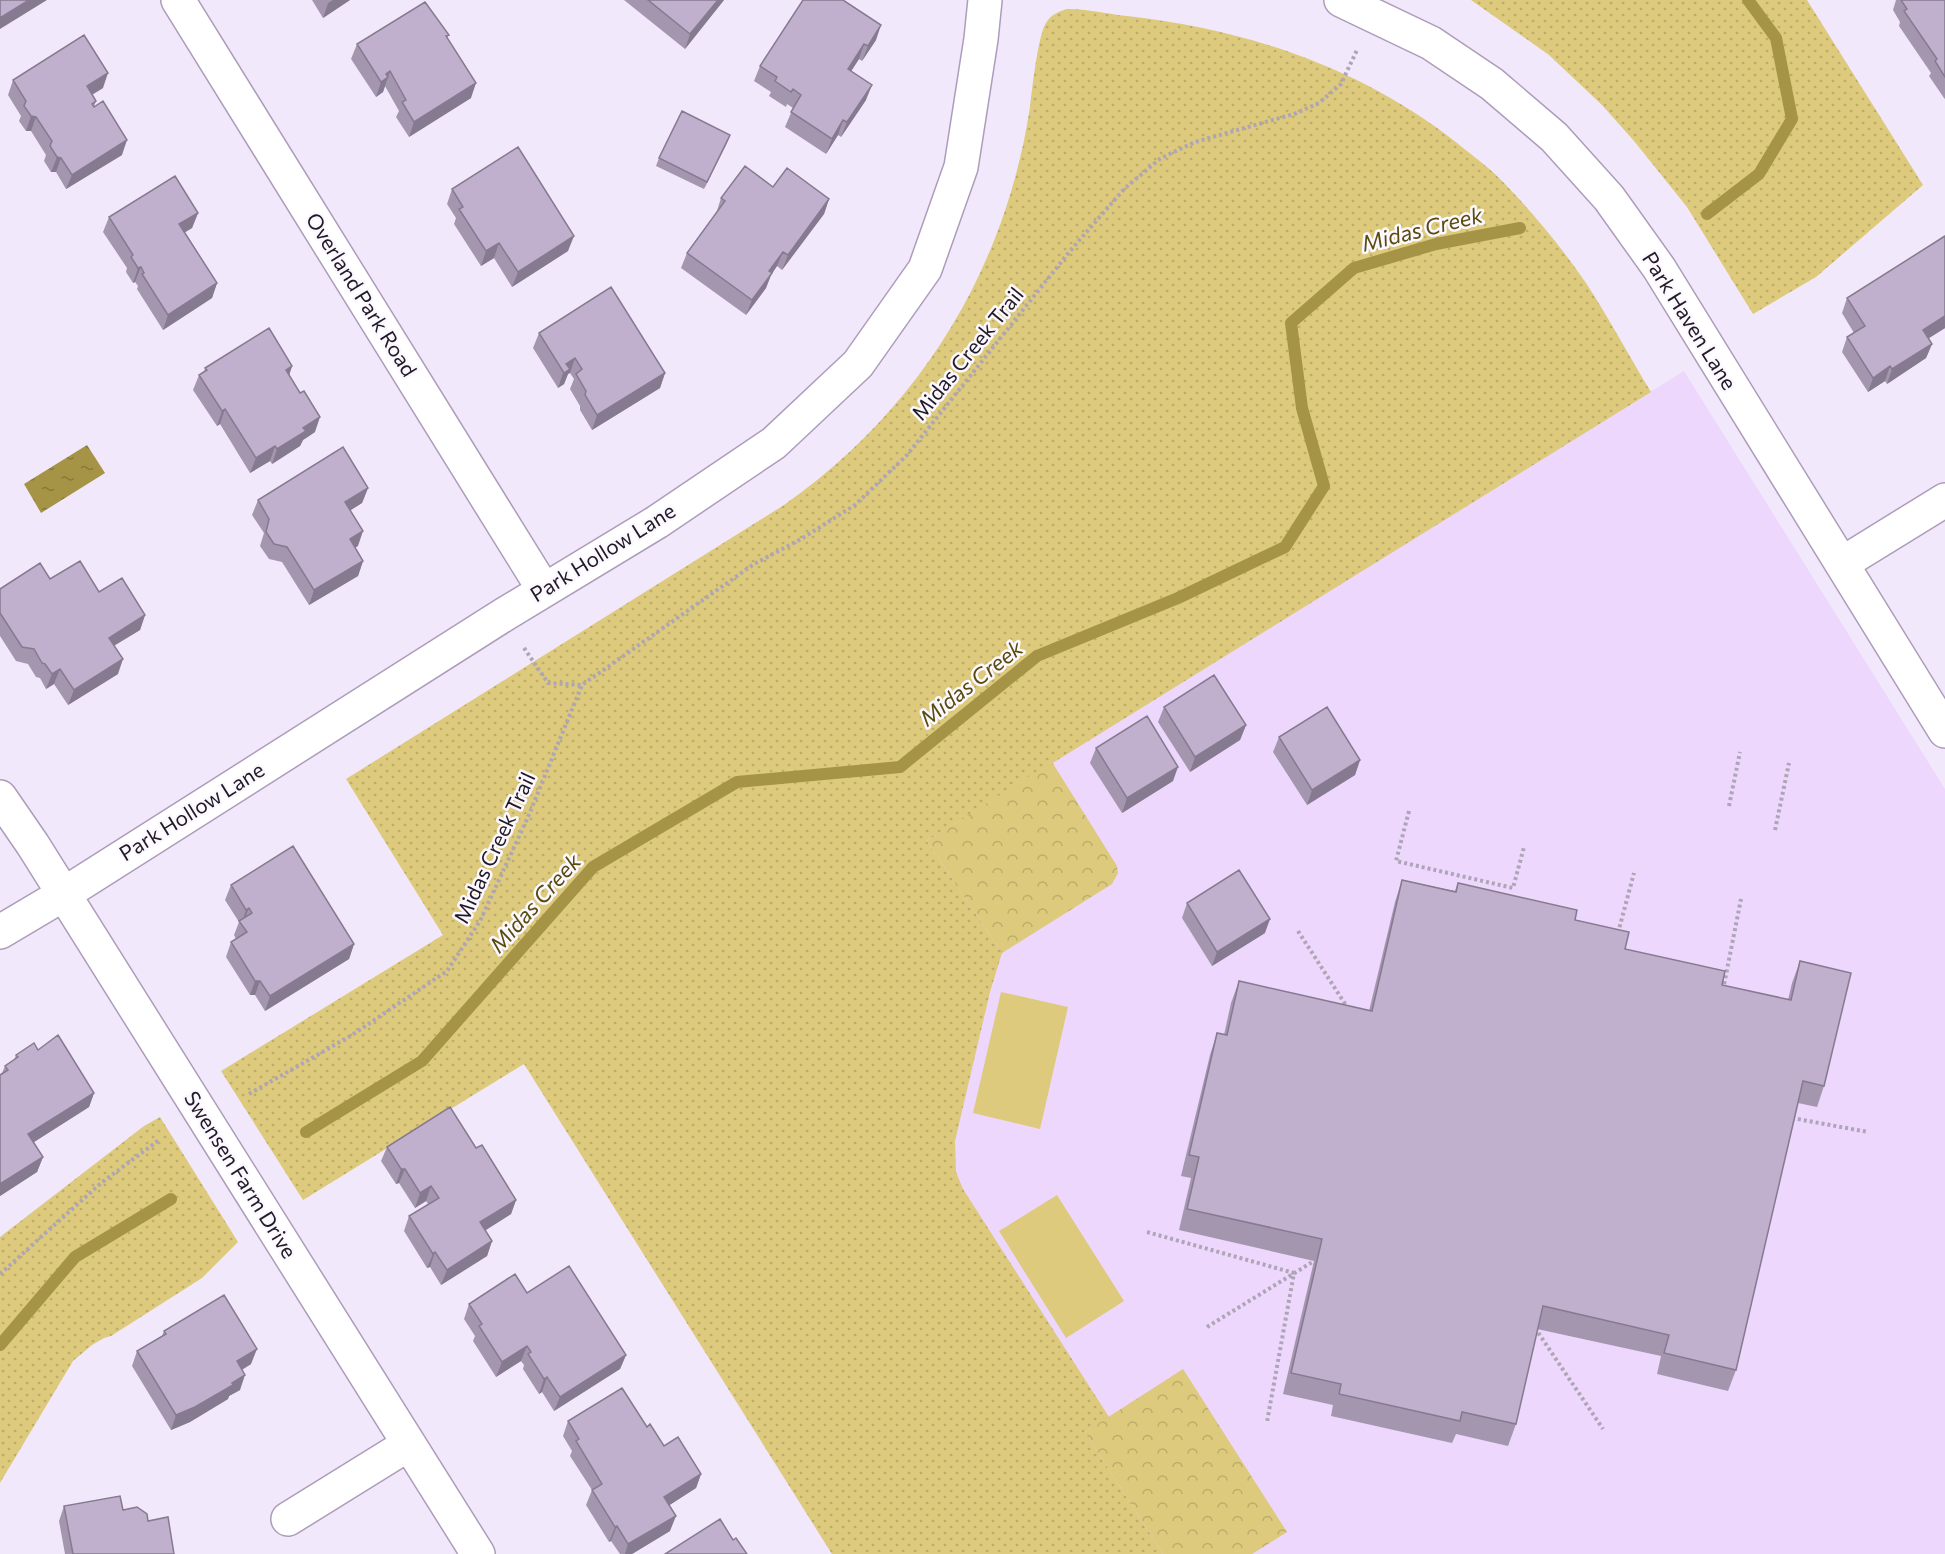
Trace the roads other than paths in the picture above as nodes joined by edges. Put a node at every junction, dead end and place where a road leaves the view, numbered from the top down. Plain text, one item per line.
1 (178, 0) edge
2 (985, 0) edge
3 (1341, 0) edge
4 (1945, 500) edge
5 (1843, 563) junction
6 (544, 590) junction
7 (1945, 731) edge
8 (0, 797) edge
9 (64, 894) junction
10 (0, 932) edge
11 (409, 1444) junction
12 (288, 1520) dead end
13 (478, 1554) edge

1 - 6 street, Overland Park Road
2 - 6 street, Park Hollow Lane
3 - 5 street, Park Haven Lane
4 - 5 street
5 - 7 street, Park Haven Lane
6 - 9 street, Park Hollow Lane
8 - 9 street, Swensen Farm Drive
9 - 10 street, Park Hollow Lane
9 - 11 street, Swensen Farm Drive
11 - 12 street
11 - 13 street, Swensen Farm Drive

